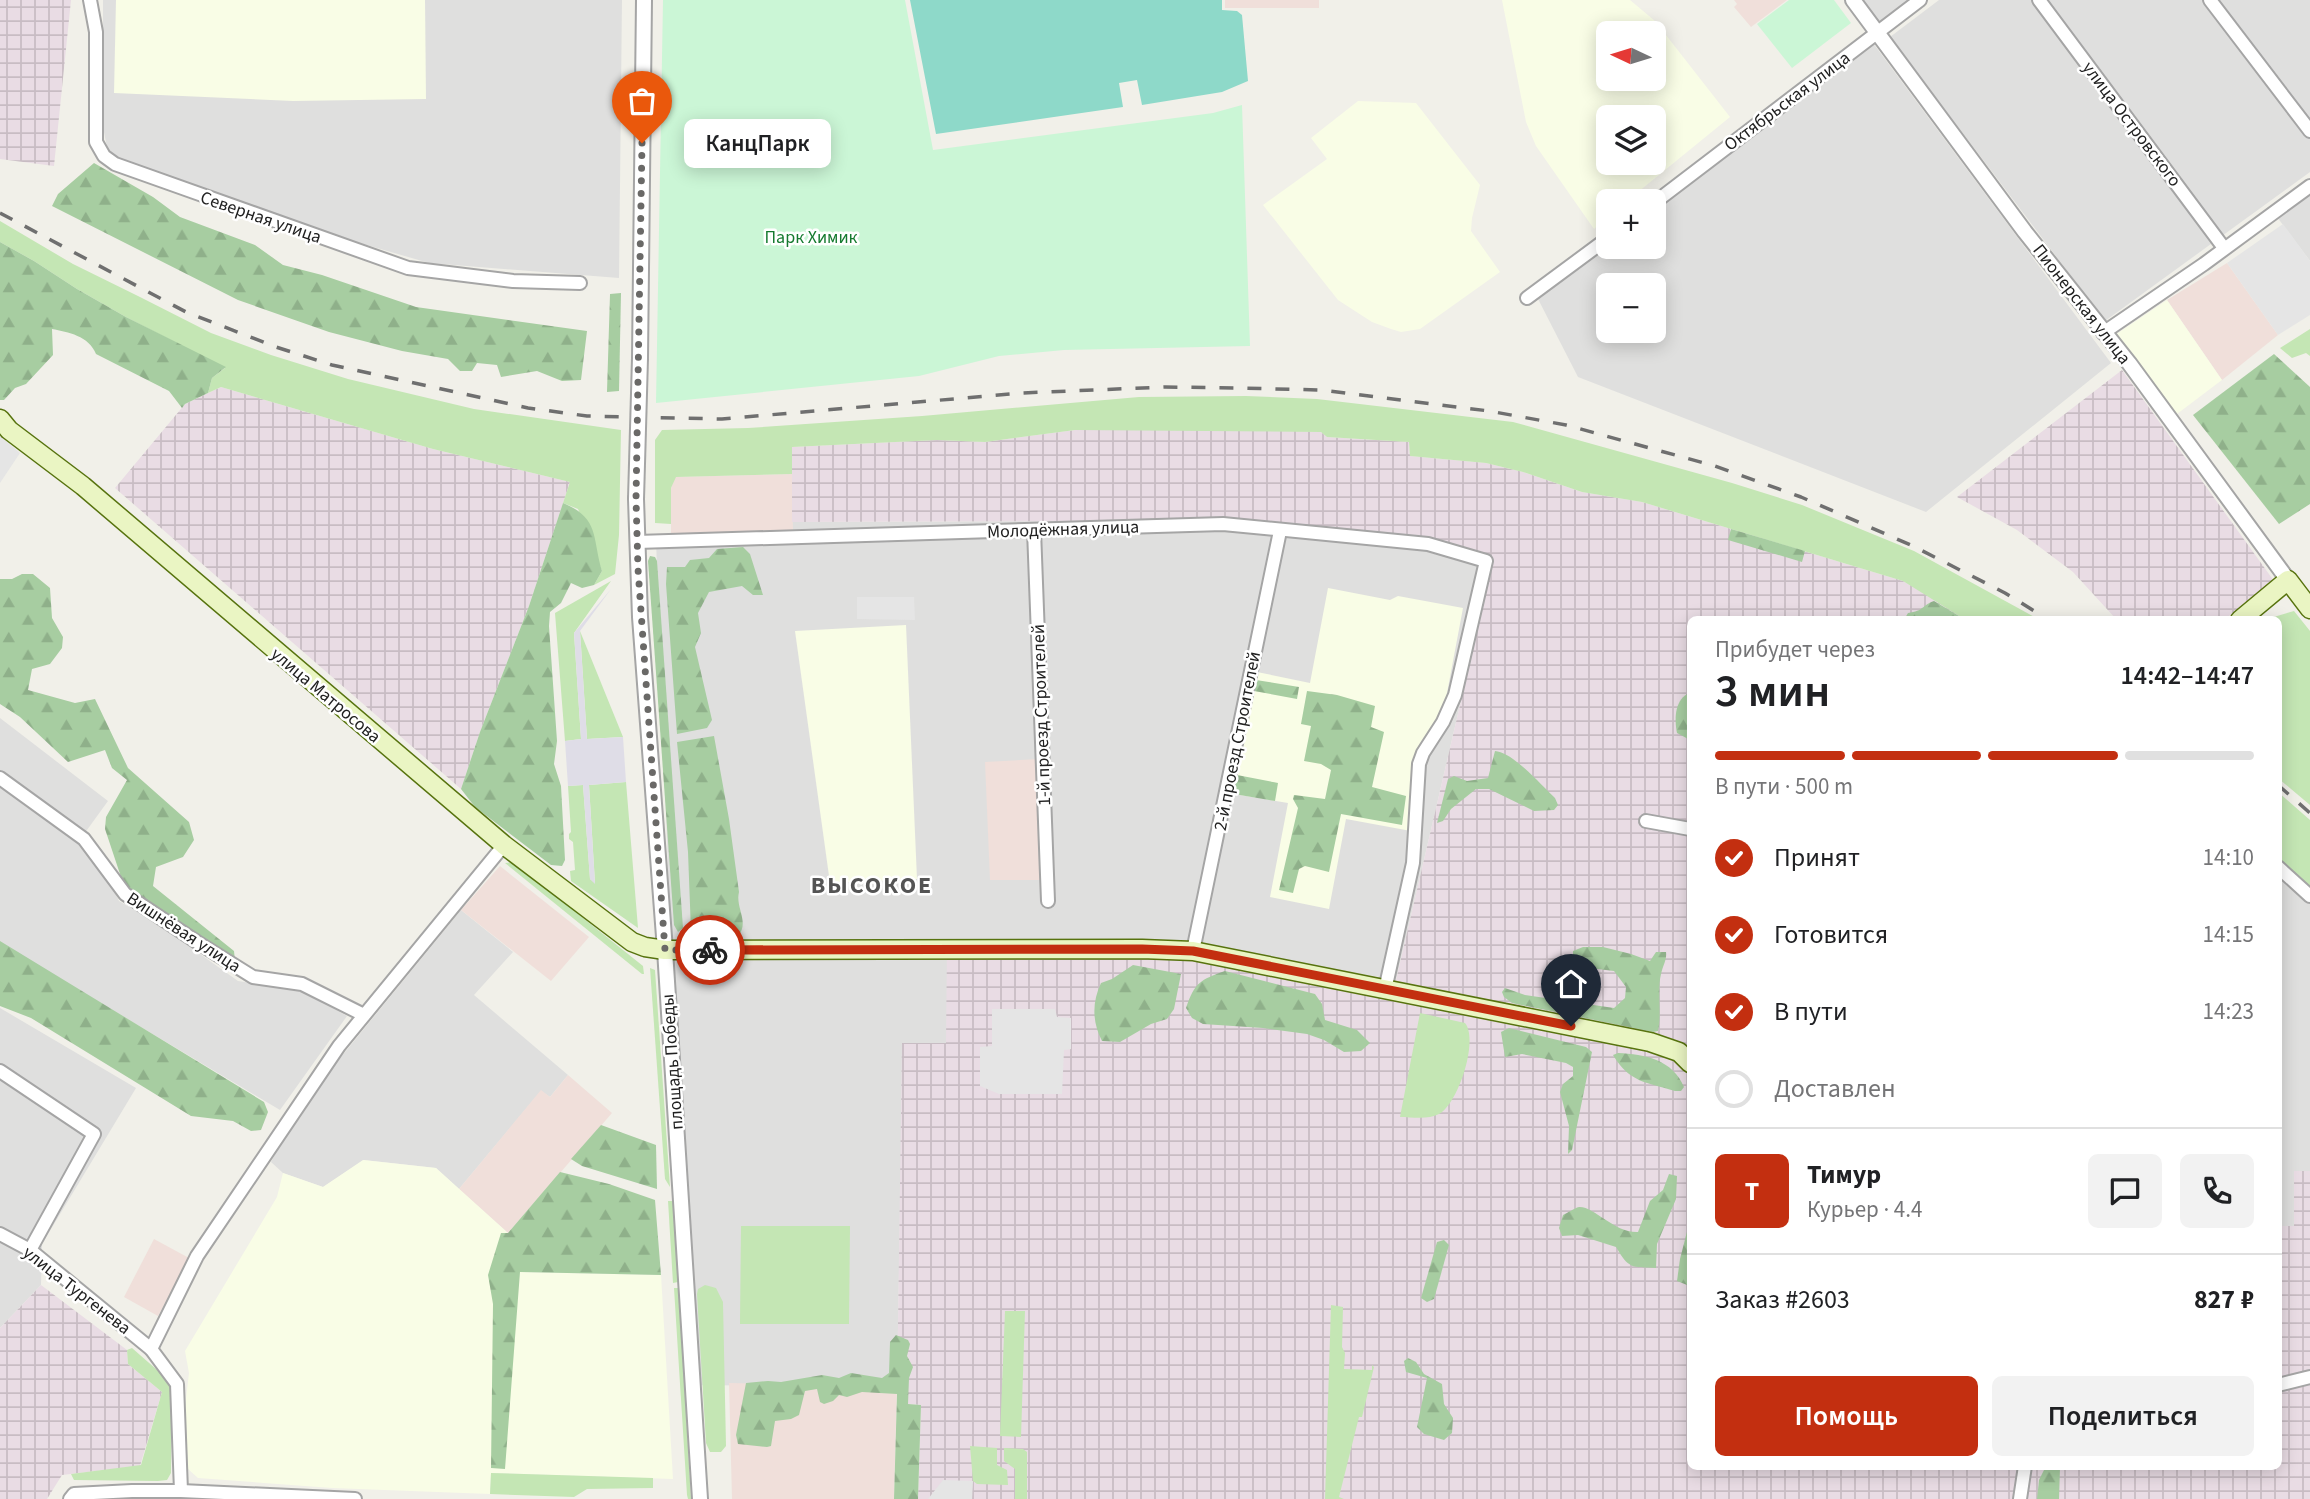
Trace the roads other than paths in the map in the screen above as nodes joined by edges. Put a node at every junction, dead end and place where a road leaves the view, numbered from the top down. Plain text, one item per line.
1 (90, 0) edge
2 (644, 0) edge
3 (1853, 0) edge
4 (1920, 0) edge
5 (2039, 0) edge
6 (2210, 0) edge
7 (1877, 33) junction
8 (2310, 131) edge
9 (2310, 186) edge
10 (1666, 194) edge
11 (1596, 247) edge
12 (2224, 248) junction
13 (580, 283) dead end
14 (1527, 298) dead end
15 (2104, 332) junction
16 (0, 419) edge
17 (1034, 530) junction
18 (1280, 531) junction
19 (637, 542) junction
20 (2288, 580) junction
21 (2310, 609) edge
22 (2245, 616) edge
23 (0, 778) edge
24 (1646, 821) dead end
25 (1687, 829) edge
26 (504, 845) junction
27 (2282, 871) edge
28 (2310, 896) edge
29 (1048, 901) dead end
30 (665, 950) junction
31 (1193, 951) junction
32 (1385, 990) junction
33 (364, 1015) junction
34 (1687, 1060) edge
35 (0, 1071) edge
36 (0, 1234) edge
37 (30, 1250) junction
38 (151, 1349) junction
39 (2310, 1377) edge
40 (2282, 1384) edge
41 (2024, 1470) edge
42 (181, 1491) junction
43 (70, 1499) edge
44 (355, 1499) edge
45 (700, 1499) edge
46 (2020, 1499) edge

1 - 13 street, Северная улица
2 - 19 street, площадь Победы, bridge
3 - 7 street, Пионерская улица
4 - 7 street, Октябрьская улица
5 - 12 street, улица Островского
6 - 8 street
7 - 10 street, Октябрьская улица
7 - 15 street, Пионерская улица
9 - 12 street
11 - 14 street
12 - 15 street
15 - 20 street, Пионерская улица
16 - 26 main road, улица Матросова
17 - 18 street, Молодёжная улица
17 - 19 street, Молодёжная улица
17 - 29 street, 1-й проезд Строителей
18 - 31 street, 2-й проезд Строителей
18 - 32 street, Молодёжная улица
19 - 30 street, площадь Победы
20 - 21 main road, Пионерская улица
20 - 22 main road
23 - 33 street, Вишнёвая улица
24 - 25 street
26 - 30 main road, улица Матросова
26 - 33 street
27 - 28 street
30 - 31 main road, улица Матросова
30 - 45 street, площадь Победы
31 - 32 main road, улица Матросова
32 - 34 main road, улица Матросова
33 - 38 street
35 - 37 street
36 - 37 street, улица Тургенева
37 - 38 street, улица Тургенева
38 - 42 street, улица Тургенева
39 - 40 street
41 - 46 street
42 - 43 street
42 - 44 street

